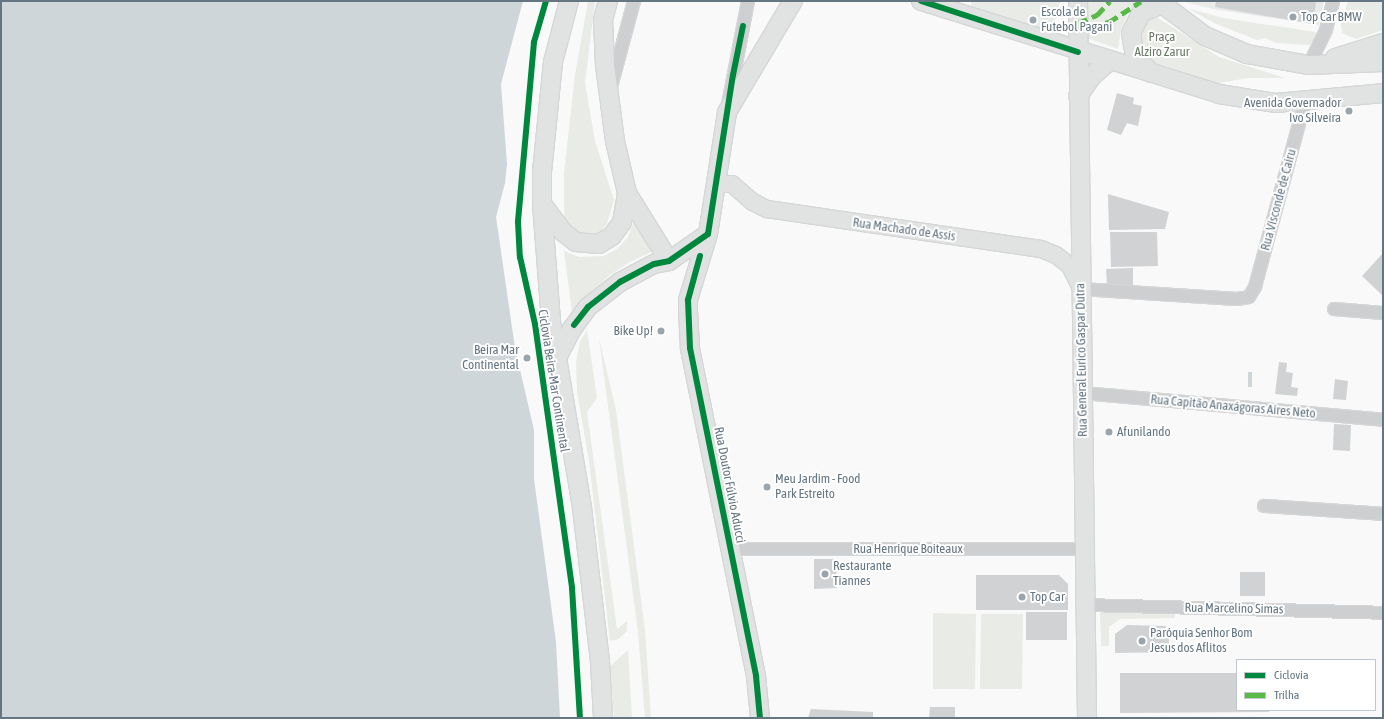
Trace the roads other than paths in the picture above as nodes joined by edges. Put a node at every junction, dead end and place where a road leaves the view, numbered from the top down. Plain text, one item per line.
1 (569, 1) edge
2 (608, 1) edge
3 (634, 1) edge
4 (748, 1) edge
5 (793, 1) edge
6 (920, 1) edge
7 (1078, 1) edge
8 (1085, 1) edge
9 (1333, 1) edge
10 (1160, 3) edge
11 (1383, 43) edge
12 (1081, 53) junction
13 (1109, 61) junction
14 (1383, 62) edge
15 (1309, 65) junction
16 (1151, 73) junction
17 (1383, 93) edge
18 (1078, 96) junction
19 (608, 98) junction
20 (1305, 102) junction
21 (727, 112) junction
22 (716, 184) junction
23 (627, 193) junction
24 (542, 204) junction
25 (708, 234) junction
26 (668, 261) junction
27 (1081, 289) junction
28 (1334, 309) dead end
29 (1383, 313) edge
30 (557, 358) junction
31 (1083, 394) junction
32 (1383, 420) edge
33 (1264, 506) dead end
34 (1383, 514) edge
35 (730, 549) junction
36 (1085, 550) junction
37 (1086, 606) junction
38 (1383, 613) edge
39 (603, 718) edge
40 (760, 718) edge
41 (1087, 718) edge

1 - 24 main road
2 - 19 main road
3 - 19 street
4 - 21 street
5 - 21 main road, Rua Doutor Fúlvio Aducci
6 - 12 main road
7 - 12 main road, Rua General Eurico Gaspar Dutra
8 - 12 main road, Rua General Eurico Gaspar Dutra
9 - 15 street
10 - 15 main road
10 - 16 main road
11 - 15 main road
12 - 13 main road
12 - 18 main road, Rua General Eurico Gaspar Dutra
13 - 16 main road
13 - 18 main road
14 - 15 main road
16 - 20 main road
17 - 20 main road
18 - 27 main road, Rua General Eurico Gaspar Dutra
19 - 23 main road
20 - 27 street, Rua Visconde de Cairu
21 - 22 main road, Rua Doutor Fúlvio Aducci
22 - 25 main road, Rua Doutor Fúlvio Aducci
22 - 27 street, Rua Machado de Assis
23 - 24 main road
23 - 26 main road
24 - 30 main road
25 - 26 main road
25 - 35 main road, Rua Doutor Fúlvio Aducci
26 - 30 main road
27 - 31 main road, Rua General Eurico Gaspar Dutra
28 - 29 street
30 - 39 main road
31 - 32 street, Rua Capitão Anaxágoras Aires Neto
31 - 36 main road, Rua General Eurico Gaspar Dutra
33 - 34 street
35 - 36 street, Rua Henrique Boiteaux
35 - 40 main road, Rua Doutor Fúlvio Aducci
36 - 37 main road, Rua General Eurico Gaspar Dutra
37 - 38 street, Rua Marcelino Simas
37 - 41 main road, Rua General Eurico Gaspar Dutra

